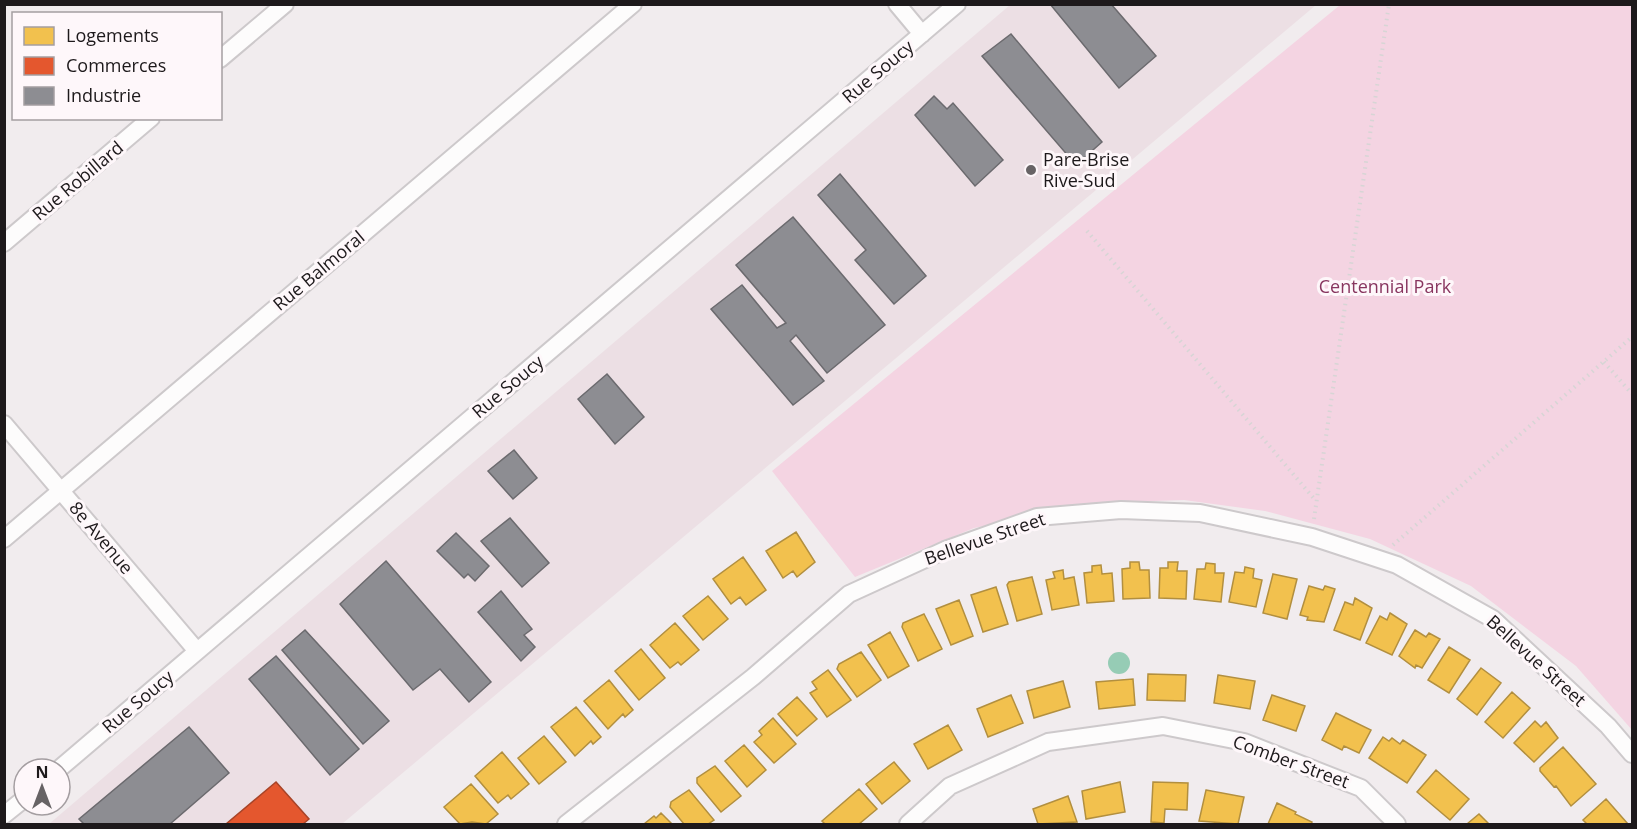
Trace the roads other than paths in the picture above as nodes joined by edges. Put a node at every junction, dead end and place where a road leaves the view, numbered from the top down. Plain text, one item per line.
1 (285, 4) edge
2 (633, 4) edge
3 (897, 4) edge
4 (957, 4) edge
5 (922, 34) junction
6 (222, 57) edge
7 (149, 120) edge
8 (4, 243) edge
9 (4, 424) edge
10 (61, 491) junction
11 (4, 538) edge
12 (197, 651) junction
13 (1632, 754) edge
14 (72, 758) edge
15 (566, 825) edge
16 (908, 825) edge
17 (1397, 825) edge

1 - 6 street
2 - 10 street, Rue Balmoral
3 - 5 street
4 - 5 street, Rue Soucy
5 - 12 street, Rue Soucy
7 - 8 street, Rue Robillard
9 - 10 street, 8e Avenue
10 - 11 street, Rue Balmoral
10 - 12 street, 8e Avenue
12 - 14 street, Rue Soucy
13 - 15 street, Bellevue Street
16 - 17 street, Comber Street

